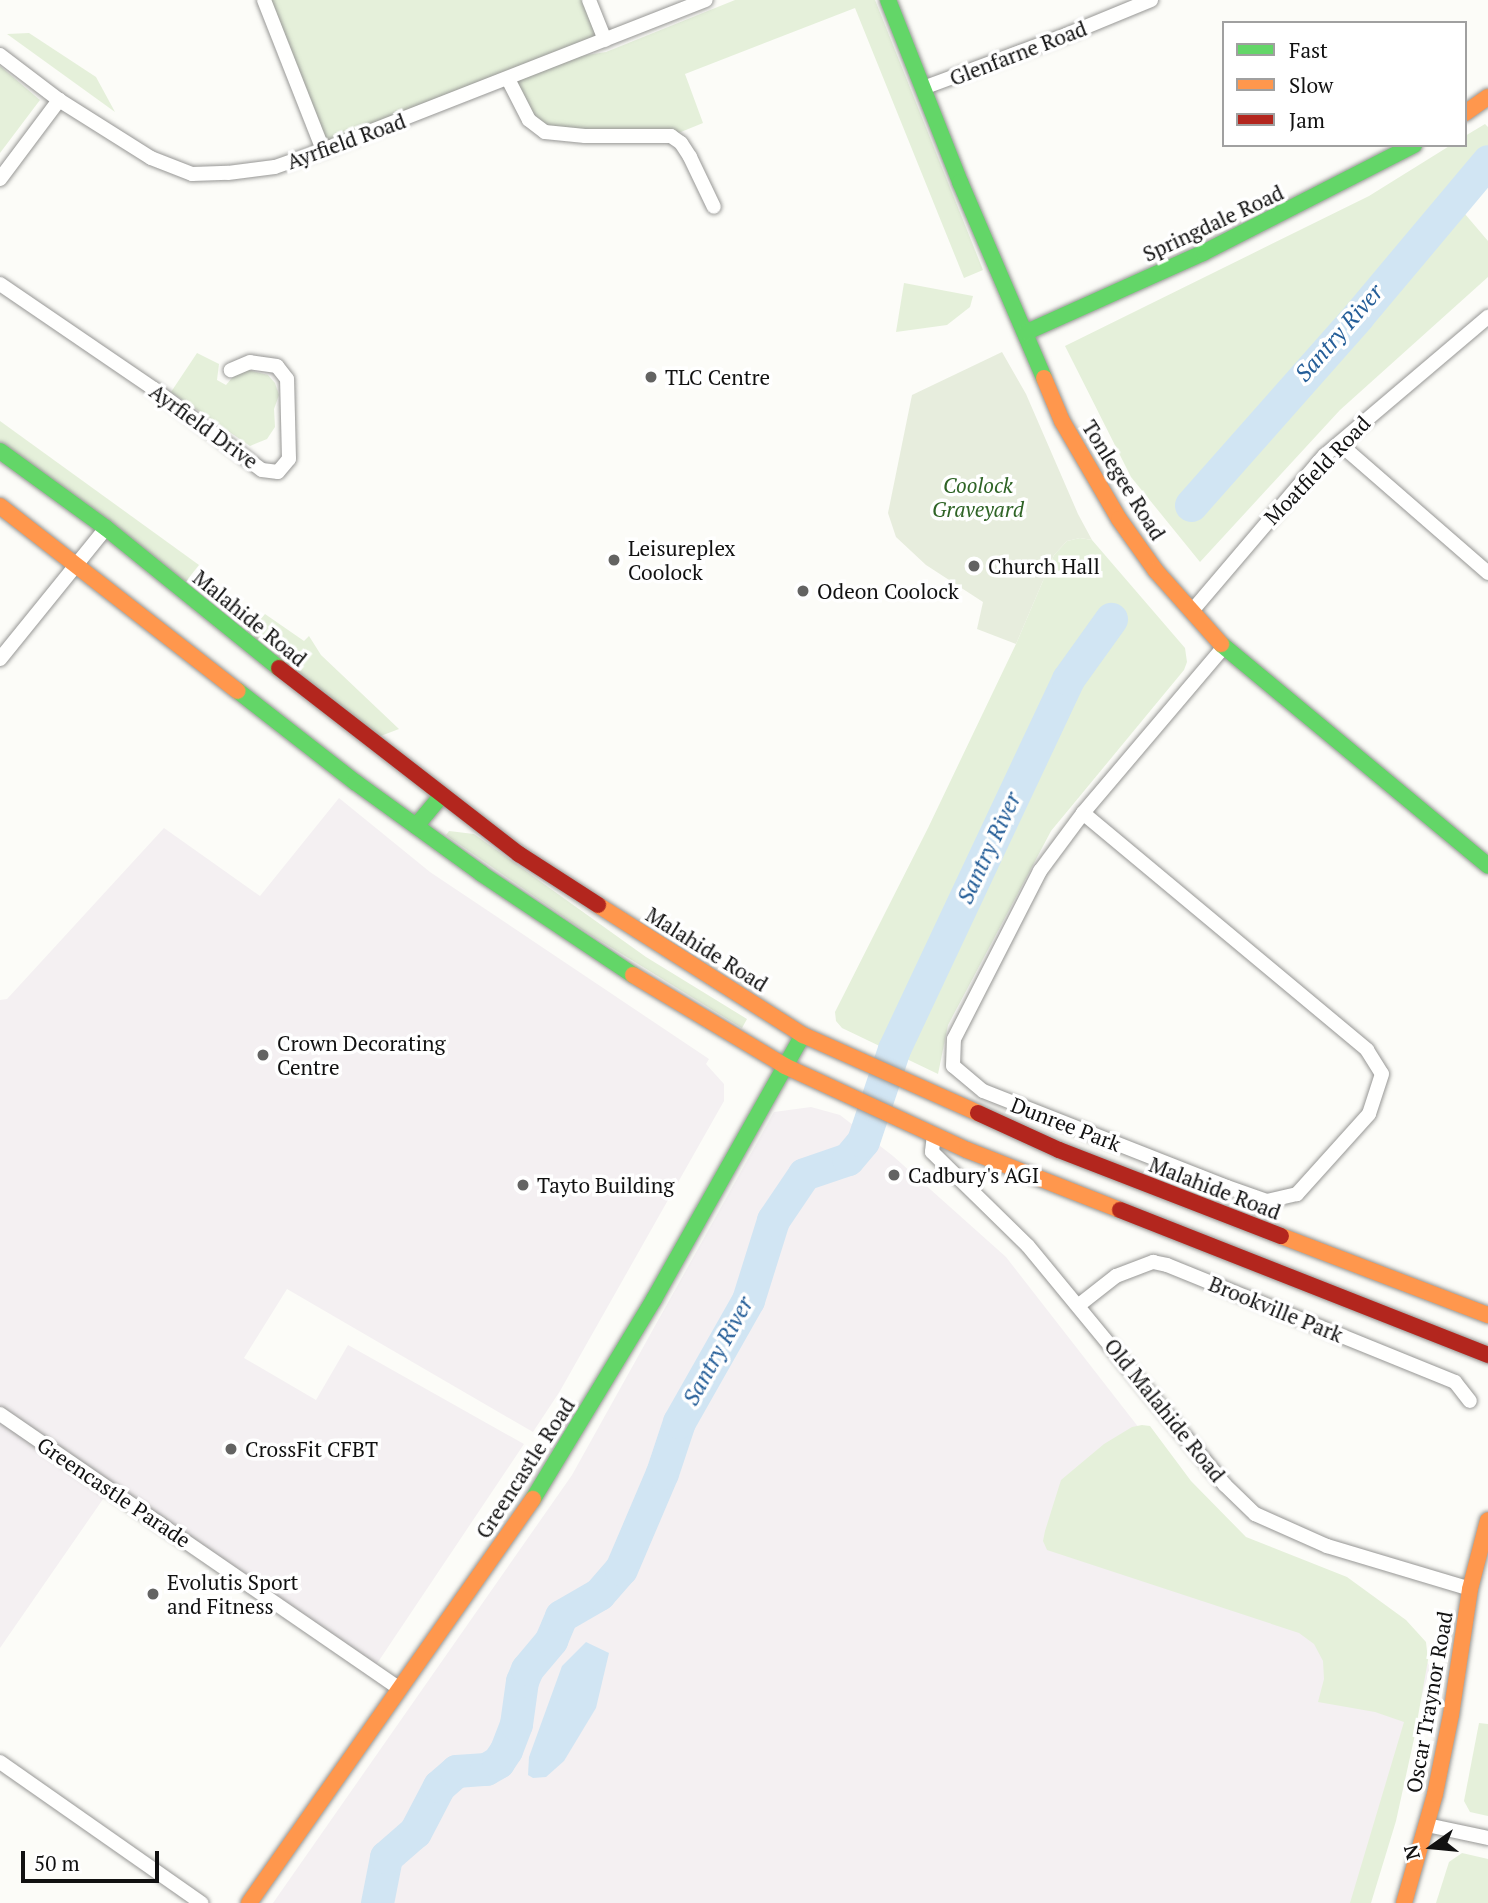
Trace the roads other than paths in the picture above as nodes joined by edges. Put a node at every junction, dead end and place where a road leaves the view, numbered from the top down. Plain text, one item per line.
1 (264, 0) edge
2 (589, 0) edge
3 (706, 0) edge
4 (888, 0) edge
5 (1147, 1) edge
6 (605, 40) junction
7 (0, 55) edge
8 (508, 79) junction
9 (923, 88) junction
10 (1488, 97) edge
11 (59, 100) junction
12 (1467, 112) edge
13 (1410, 147) edge
14 (323, 150) junction
15 (0, 179) edge
16 (714, 207) dead end
17 (0, 284) edge
18 (1488, 317) edge
19 (1027, 332) junction
20 (231, 370) dead end
21 (1341, 445) junction
22 (0, 451) edge
23 (0, 506) edge
24 (106, 528) junction
25 (78, 564) junction
26 (1488, 573) edge
27 (1192, 611) junction
28 (1224, 647) junction
29 (0, 659) edge
30 (442, 795) junction
31 (1083, 813) junction
32 (416, 826) junction
33 (1488, 866) edge
34 (803, 1035) junction
35 (785, 1066) junction
36 (934, 1135) junction
37 (1446, 1298) junction
38 (1488, 1304) edge
39 (1079, 1306) junction
40 (1488, 1315) edge
41 (1488, 1355) edge
42 (1470, 1401) dead end
43 (0, 1414) edge
44 (1488, 1520) edge
45 (1470, 1588) junction
46 (400, 1689) junction
47 (0, 1762) edge
48 (1427, 1825) junction
49 (1488, 1838) edge
50 (201, 1903) edge
51 (249, 1903) edge
52 (1404, 1903) edge

1 - 14 street
2 - 6 street
3 - 6 street, Ayrfield Road
4 - 9 main road, Tonlegee Road
5 - 9 street, Glenfarne Road
6 - 8 street, Ayrfield Road
7 - 11 street, Ayrfield Road
8 - 14 street, Ayrfield Road
8 - 16 street
9 - 19 main road, Tonlegee Road
10 - 12 main road
11 - 14 street, Ayrfield Road
11 - 15 street
13 - 19 main road, Springdale Road
17 - 20 street, Ayrfield Drive
18 - 21 street, Moatfield Road
19 - 27 main road, Tonlegee Road
21 - 26 street
21 - 27 street, Moatfield Road
22 - 24 main road, Malahide Road
23 - 25 main road
24 - 25 street
24 - 30 main road, Malahide Road
25 - 29 street
25 - 32 main road
27 - 28 main road, Tonlegee Road
28 - 31 street, Dunree Park
28 - 33 main road, Tonlegee Road
30 - 32 main road
30 - 34 main road, Malahide Road
31 - 31 street, Dunree Park
32 - 35 main road
34 - 35 main road, Greencastle Road
34 - 37 main road, Malahide Road
35 - 36 main road
35 - 46 main road, Greencastle Road
36 - 39 street, Old Malahide Road
36 - 41 main road
37 - 38 main road
37 - 40 main road, Malahide Road
39 - 42 street, Brookville Park
39 - 45 street, Old Malahide Road
43 - 46 street, Greencastle Parade
44 - 45 main road, Oscar Traynor Road
45 - 48 main road, Oscar Traynor Road
46 - 51 main road, Greencastle Road
47 - 50 street
48 - 49 street
48 - 52 main road, Oscar Traynor Road

